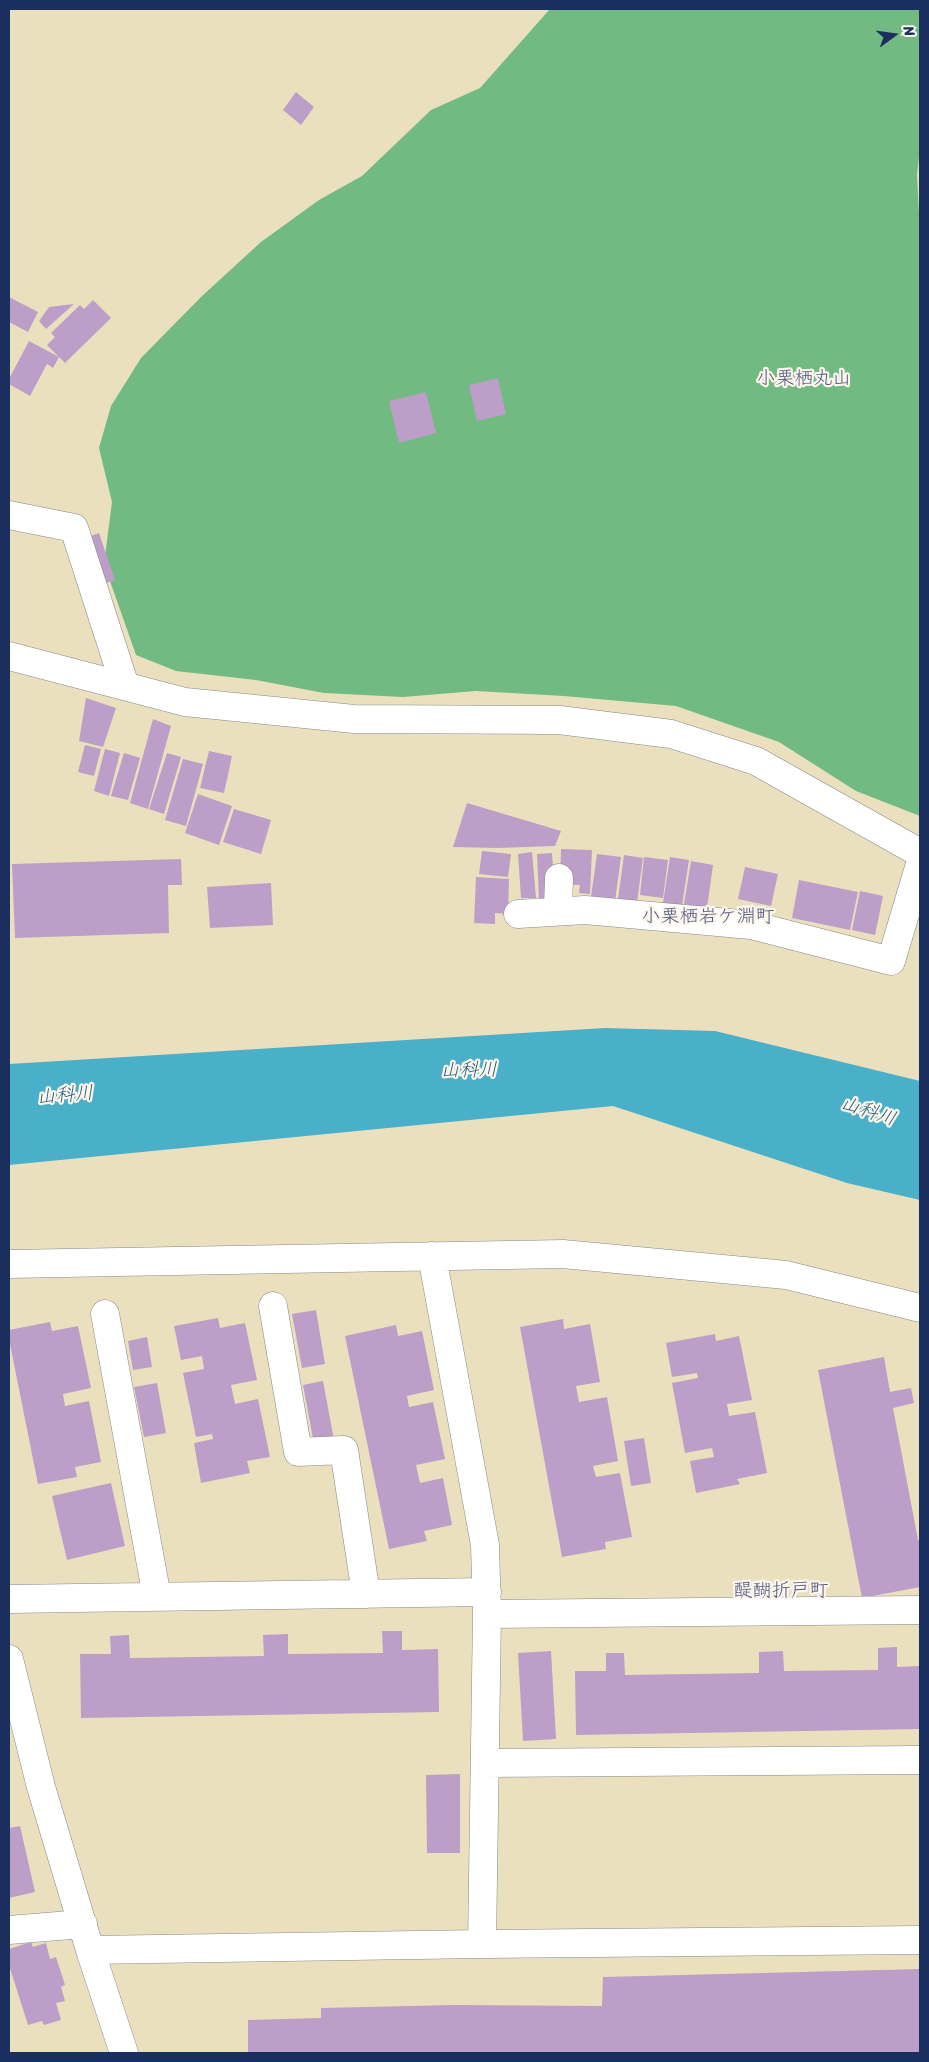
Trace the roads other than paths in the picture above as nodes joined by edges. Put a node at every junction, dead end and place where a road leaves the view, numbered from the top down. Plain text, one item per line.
1 (9, 515) edge
2 (9, 656) edge
3 (125, 686) junction
4 (920, 852) edge
5 (920, 864) edge
6 (559, 878) dead end
7 (558, 911) junction
8 (518, 914) dead end
9 (432, 1256) junction
10 (9, 1264) edge
11 (273, 1306) dead end
12 (920, 1308) edge
13 (104, 1314) dead end
14 (366, 1594) junction
15 (157, 1597) junction
16 (9, 1599) edge
17 (487, 1603) junction
18 (920, 1610) edge
19 (9, 1659) edge
20 (920, 1760) edge
21 (485, 1763) junction
22 (83, 1924) junction
23 (9, 1930) edge
24 (920, 1940) edge
25 (482, 1944) junction
26 (90, 1950) junction
27 (124, 2053) edge

1 - 3 street
2 - 3 street
3 - 4 street
5 - 7 street
6 - 7 street
7 - 8 street
9 - 10 street
9 - 12 street
9 - 17 street
11 - 14 street
13 - 15 street
14 - 15 street
14 - 17 street
15 - 16 street
17 - 18 street
17 - 21 street
19 - 22 street
20 - 21 street
21 - 25 street
22 - 23 street
22 - 26 street
24 - 25 street
25 - 26 street
26 - 27 street

